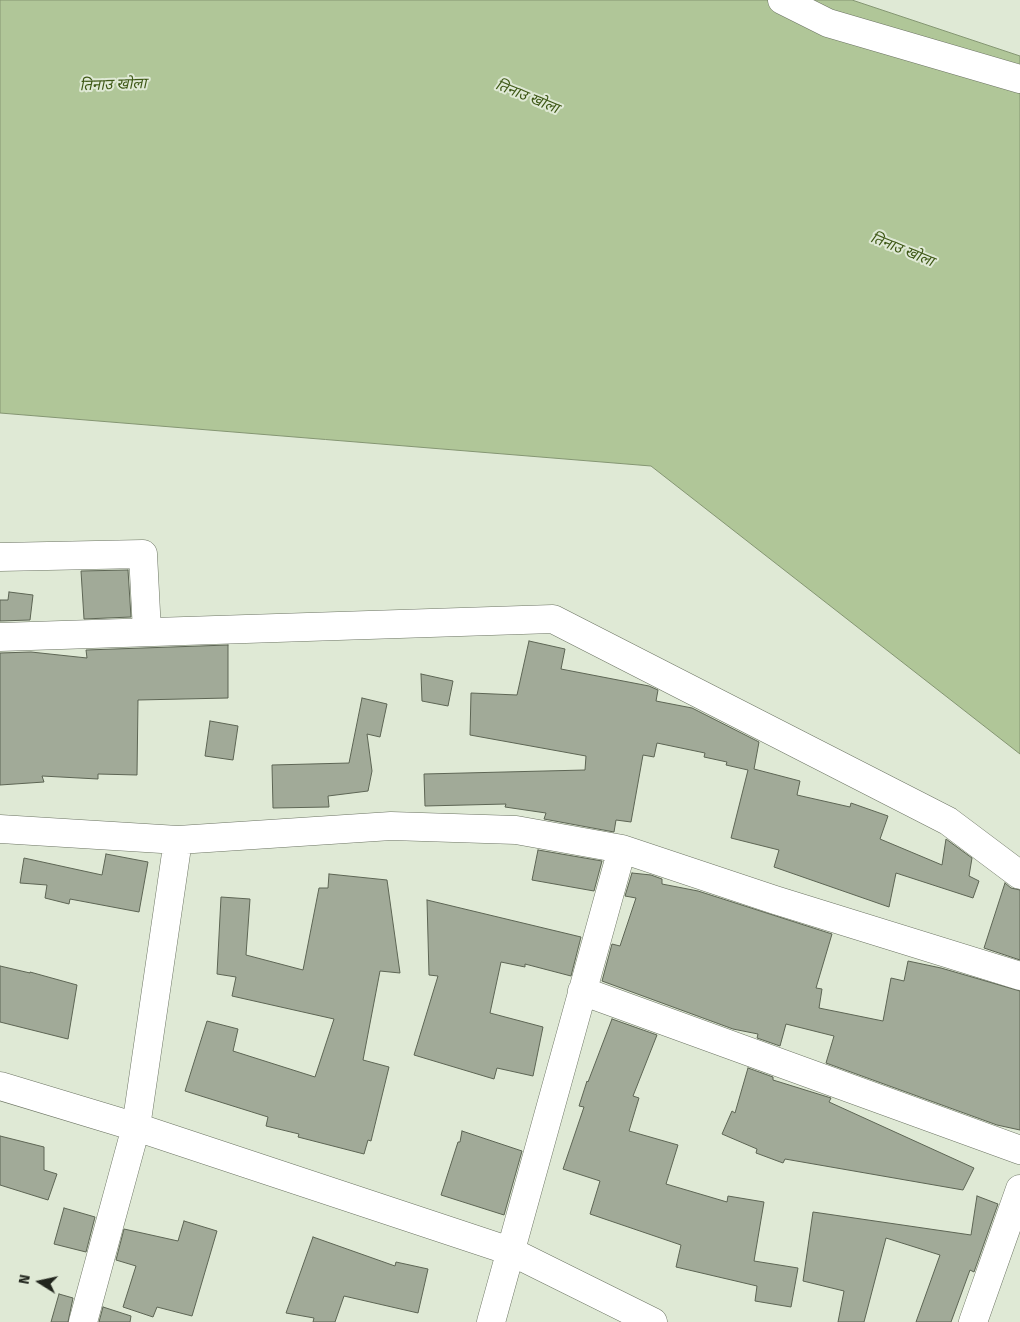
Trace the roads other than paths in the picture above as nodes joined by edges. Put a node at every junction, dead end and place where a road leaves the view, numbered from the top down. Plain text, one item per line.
1 (782, 0) edge
2 (1020, 79) edge
3 (0, 557) edge
4 (147, 632) junction
5 (0, 637) edge
6 (0, 829) edge
7 (178, 840) junction
8 (622, 850) junction
9 (1020, 875) edge
10 (1020, 976) edge
11 (582, 991) junction
12 (0, 1086) edge
13 (136, 1126) junction
14 (1020, 1150) edge
15 (1020, 1189) edge
16 (510, 1251) junction
17 (82, 1322) edge
18 (491, 1322) edge
19 (653, 1322) edge
20 (972, 1322) edge

1 - 2 street
3 - 4 street
4 - 5 street
4 - 9 street
6 - 7 street
7 - 8 street
7 - 13 street
8 - 10 street
8 - 11 street
11 - 14 street
11 - 16 street
12 - 13 street
13 - 16 street
13 - 17 street
15 - 20 street
16 - 18 street
16 - 19 street

